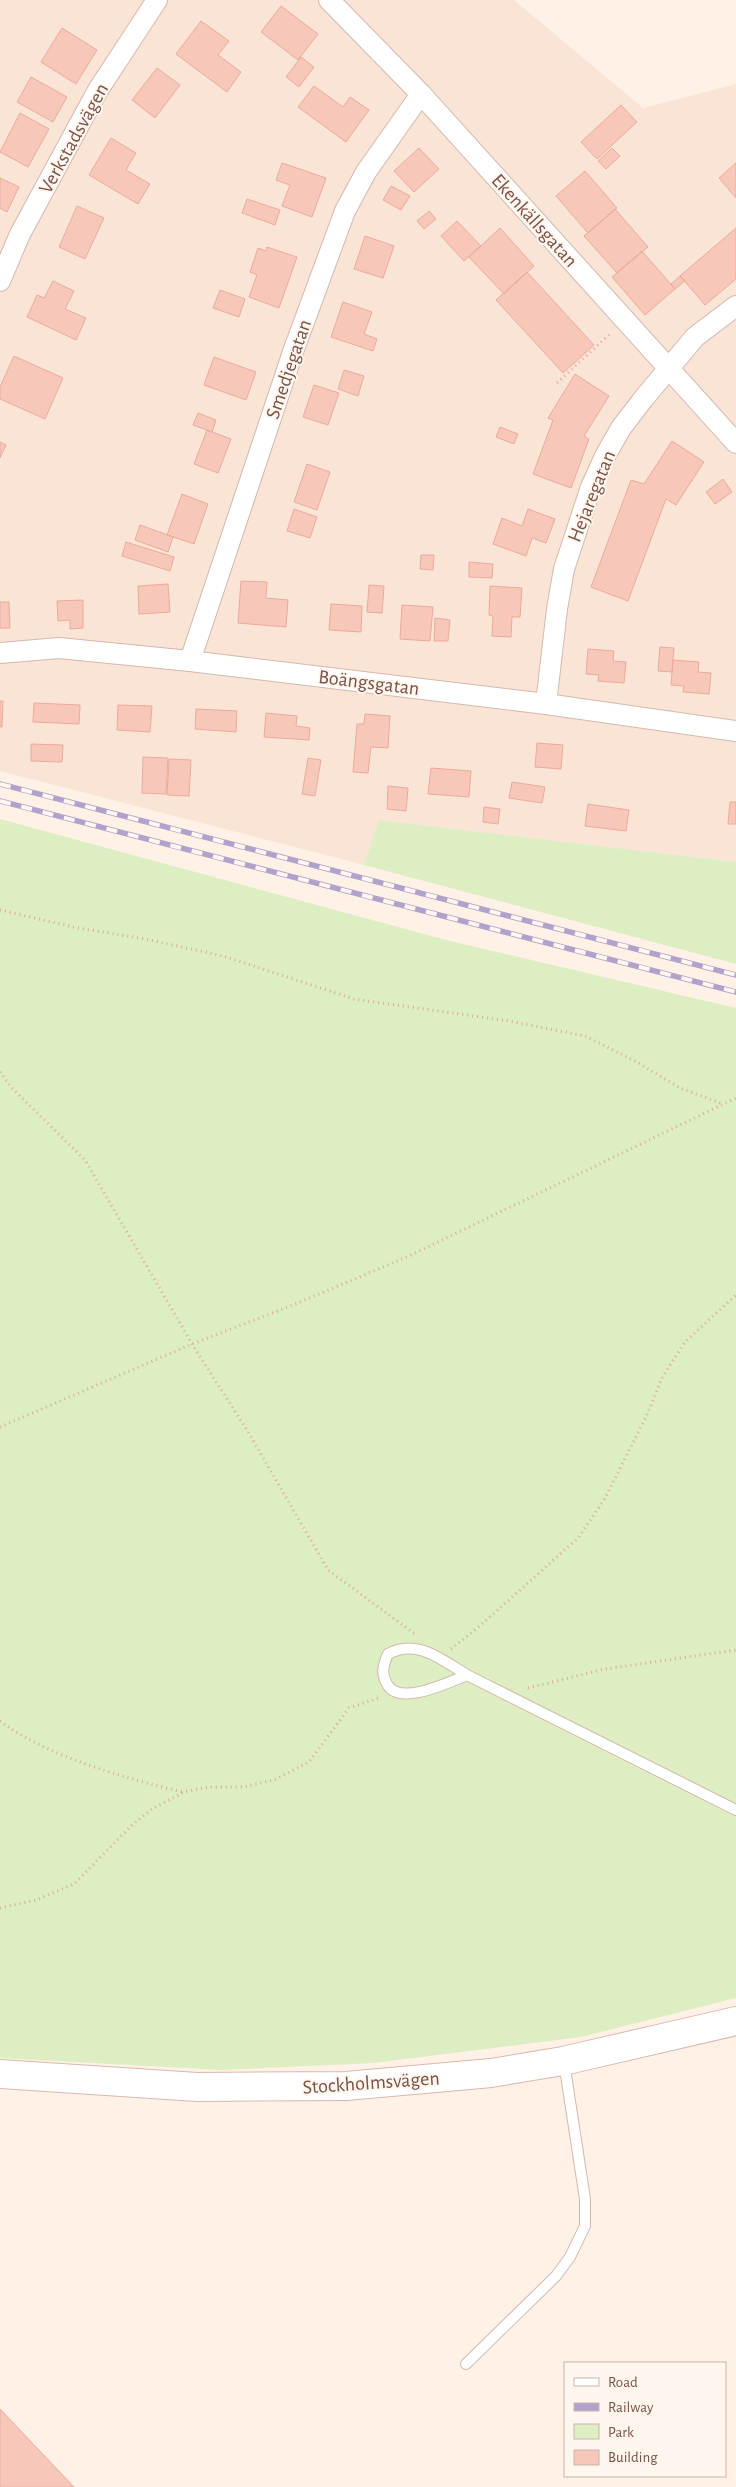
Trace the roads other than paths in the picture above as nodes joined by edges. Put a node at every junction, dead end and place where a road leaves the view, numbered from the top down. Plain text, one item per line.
1 (157, 0) edge
2 (329, 0) edge
3 (421, 94) junction
4 (0, 281) edge
5 (736, 306) edge
6 (669, 369) junction
7 (736, 443) edge
8 (0, 653) edge
9 (190, 661) junction
10 (546, 704) junction
11 (736, 731) edge
12 (467, 1675) junction
13 (736, 1810) edge
14 (736, 2021) edge
15 (563, 2060) junction
16 (0, 2074) edge
17 (466, 2364) dead end

1 - 4 street, Verkstadsvägen
2 - 3 street, Ekenkällsgatan
3 - 6 street, Ekenkällsgatan
3 - 9 street, Smedjegatan
5 - 6 street, Hejaregatan
6 - 7 street, Ekenkällsgatan
6 - 10 street, Hejaregatan
8 - 9 street, Boängsgatan
9 - 10 street, Boängsgatan
10 - 11 street, Boängsgatan
12 - 12 lane
12 - 13 lane
14 - 15 main road, Stockholmsvägen
15 - 16 main road, Stockholmsvägen
15 - 17 lane

